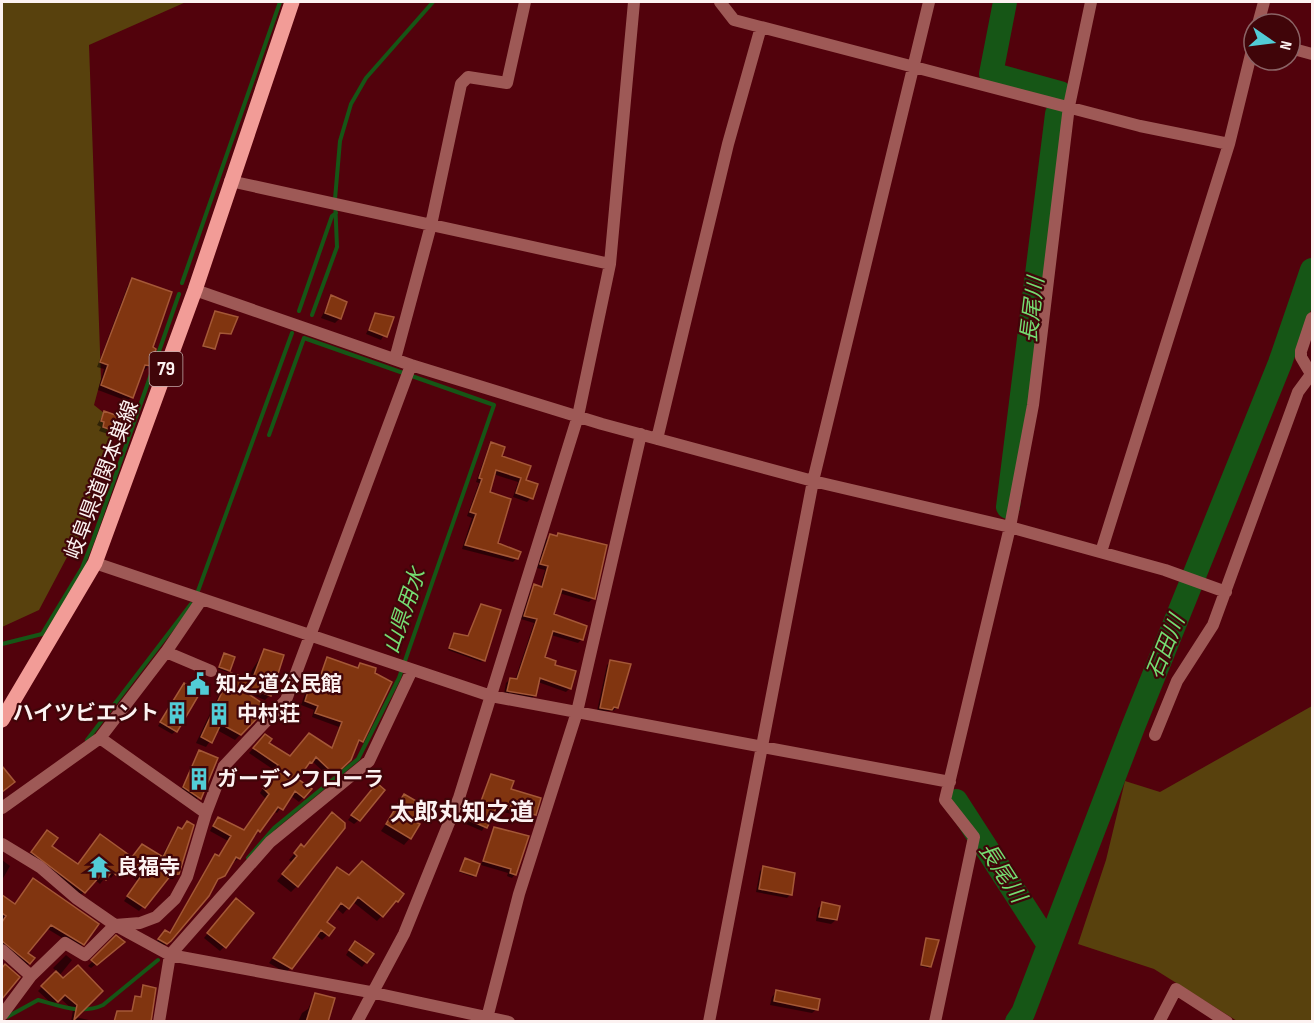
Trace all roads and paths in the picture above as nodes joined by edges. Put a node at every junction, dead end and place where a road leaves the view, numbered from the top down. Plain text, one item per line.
1 (292, 2) edge
2 (525, 2) edge
3 (634, 2) edge
4 (720, 2) edge
5 (929, 2) edge
6 (1091, 2) edge
7 (760, 27) junction
8 (914, 65) junction
9 (1247, 72) edge
10 (1069, 106) junction
11 (1229, 144) junction
12 (230, 181) junction
13 (431, 225) junction
14 (610, 264) junction
15 (195, 290) junction
16 (1312, 318) edge
17 (395, 359) junction
18 (411, 365) junction
19 (1312, 374) edge
20 (578, 416) junction
21 (641, 434) junction
22 (657, 439) junction
23 (813, 481) junction
24 (1010, 527) junction
25 (1101, 552) junction
26 (95, 563) junction
27 (1220, 590) junction
28 (201, 599) junction
29 (310, 636) junction
30 (166, 652) junction
31 (406, 668) junction
32 (211, 671) dead end
33 (491, 696) junction
34 (577, 712) junction
35 (2, 720) edge
36 (1155, 735) dead end
37 (100, 738) junction
38 (760, 747) junction
39 (950, 782) junction
40 (2, 808) edge
41 (206, 813) junction
42 (2, 844) edge
43 (115, 925) junction
44 (2, 950) edge
45 (170, 955) junction
46 (31, 976) junction
47 (370, 992) junction
48 (2, 1015) edge
49 (487, 1019) edge
50 (159, 1022) edge
51 (357, 1022) edge
52 (509, 1022) edge
53 (709, 1022) edge
54 (935, 1022) edge
55 (1159, 1022) edge
56 (1227, 1022) edge

1 - 12 main road, 岐阜県道関本巣線 / 79
2 - 13 street
3 - 14 street
4 - 7 street
5 - 8 street
6 - 10 street
7 - 8 street
7 - 22 street
8 - 10 street
8 - 23 street
9 - 11 street
10 - 11 street
10 - 24 street
11 - 25 street
12 - 13 street
12 - 15 main road, 岐阜県道関本巣線 / 79
13 - 14 street
13 - 17 street
14 - 20 street
15 - 17 street
15 - 26 main road, 岐阜県道関本巣線 / 79
16 - 19 street
17 - 18 street
18 - 20 street
18 - 29 street
19 - 27 street
20 - 21 street
20 - 33 street
21 - 22 street
21 - 34 street
22 - 23 street
23 - 24 street
23 - 38 street
24 - 25 street
24 - 39 street
25 - 27 street
26 - 28 street
26 - 35 main road, 岐阜県道関本巣線 / 79
27 - 36 street
28 - 29 street
28 - 30 street
29 - 31 street
29 - 41 street
30 - 32 street
30 - 37 street
31 - 33 street
31 - 45 street
33 - 34 street
33 - 47 street
34 - 38 street
34 - 49 street
37 - 40 street
37 - 41 street
38 - 39 street
38 - 53 street
39 - 54 street
41 - 43 street
42 - 43 street
43 - 45 street
43 - 46 street
44 - 46 street
45 - 47 street
45 - 50 street
46 - 48 street
47 - 49 street
47 - 51 street
49 - 52 street
55 - 56 street

